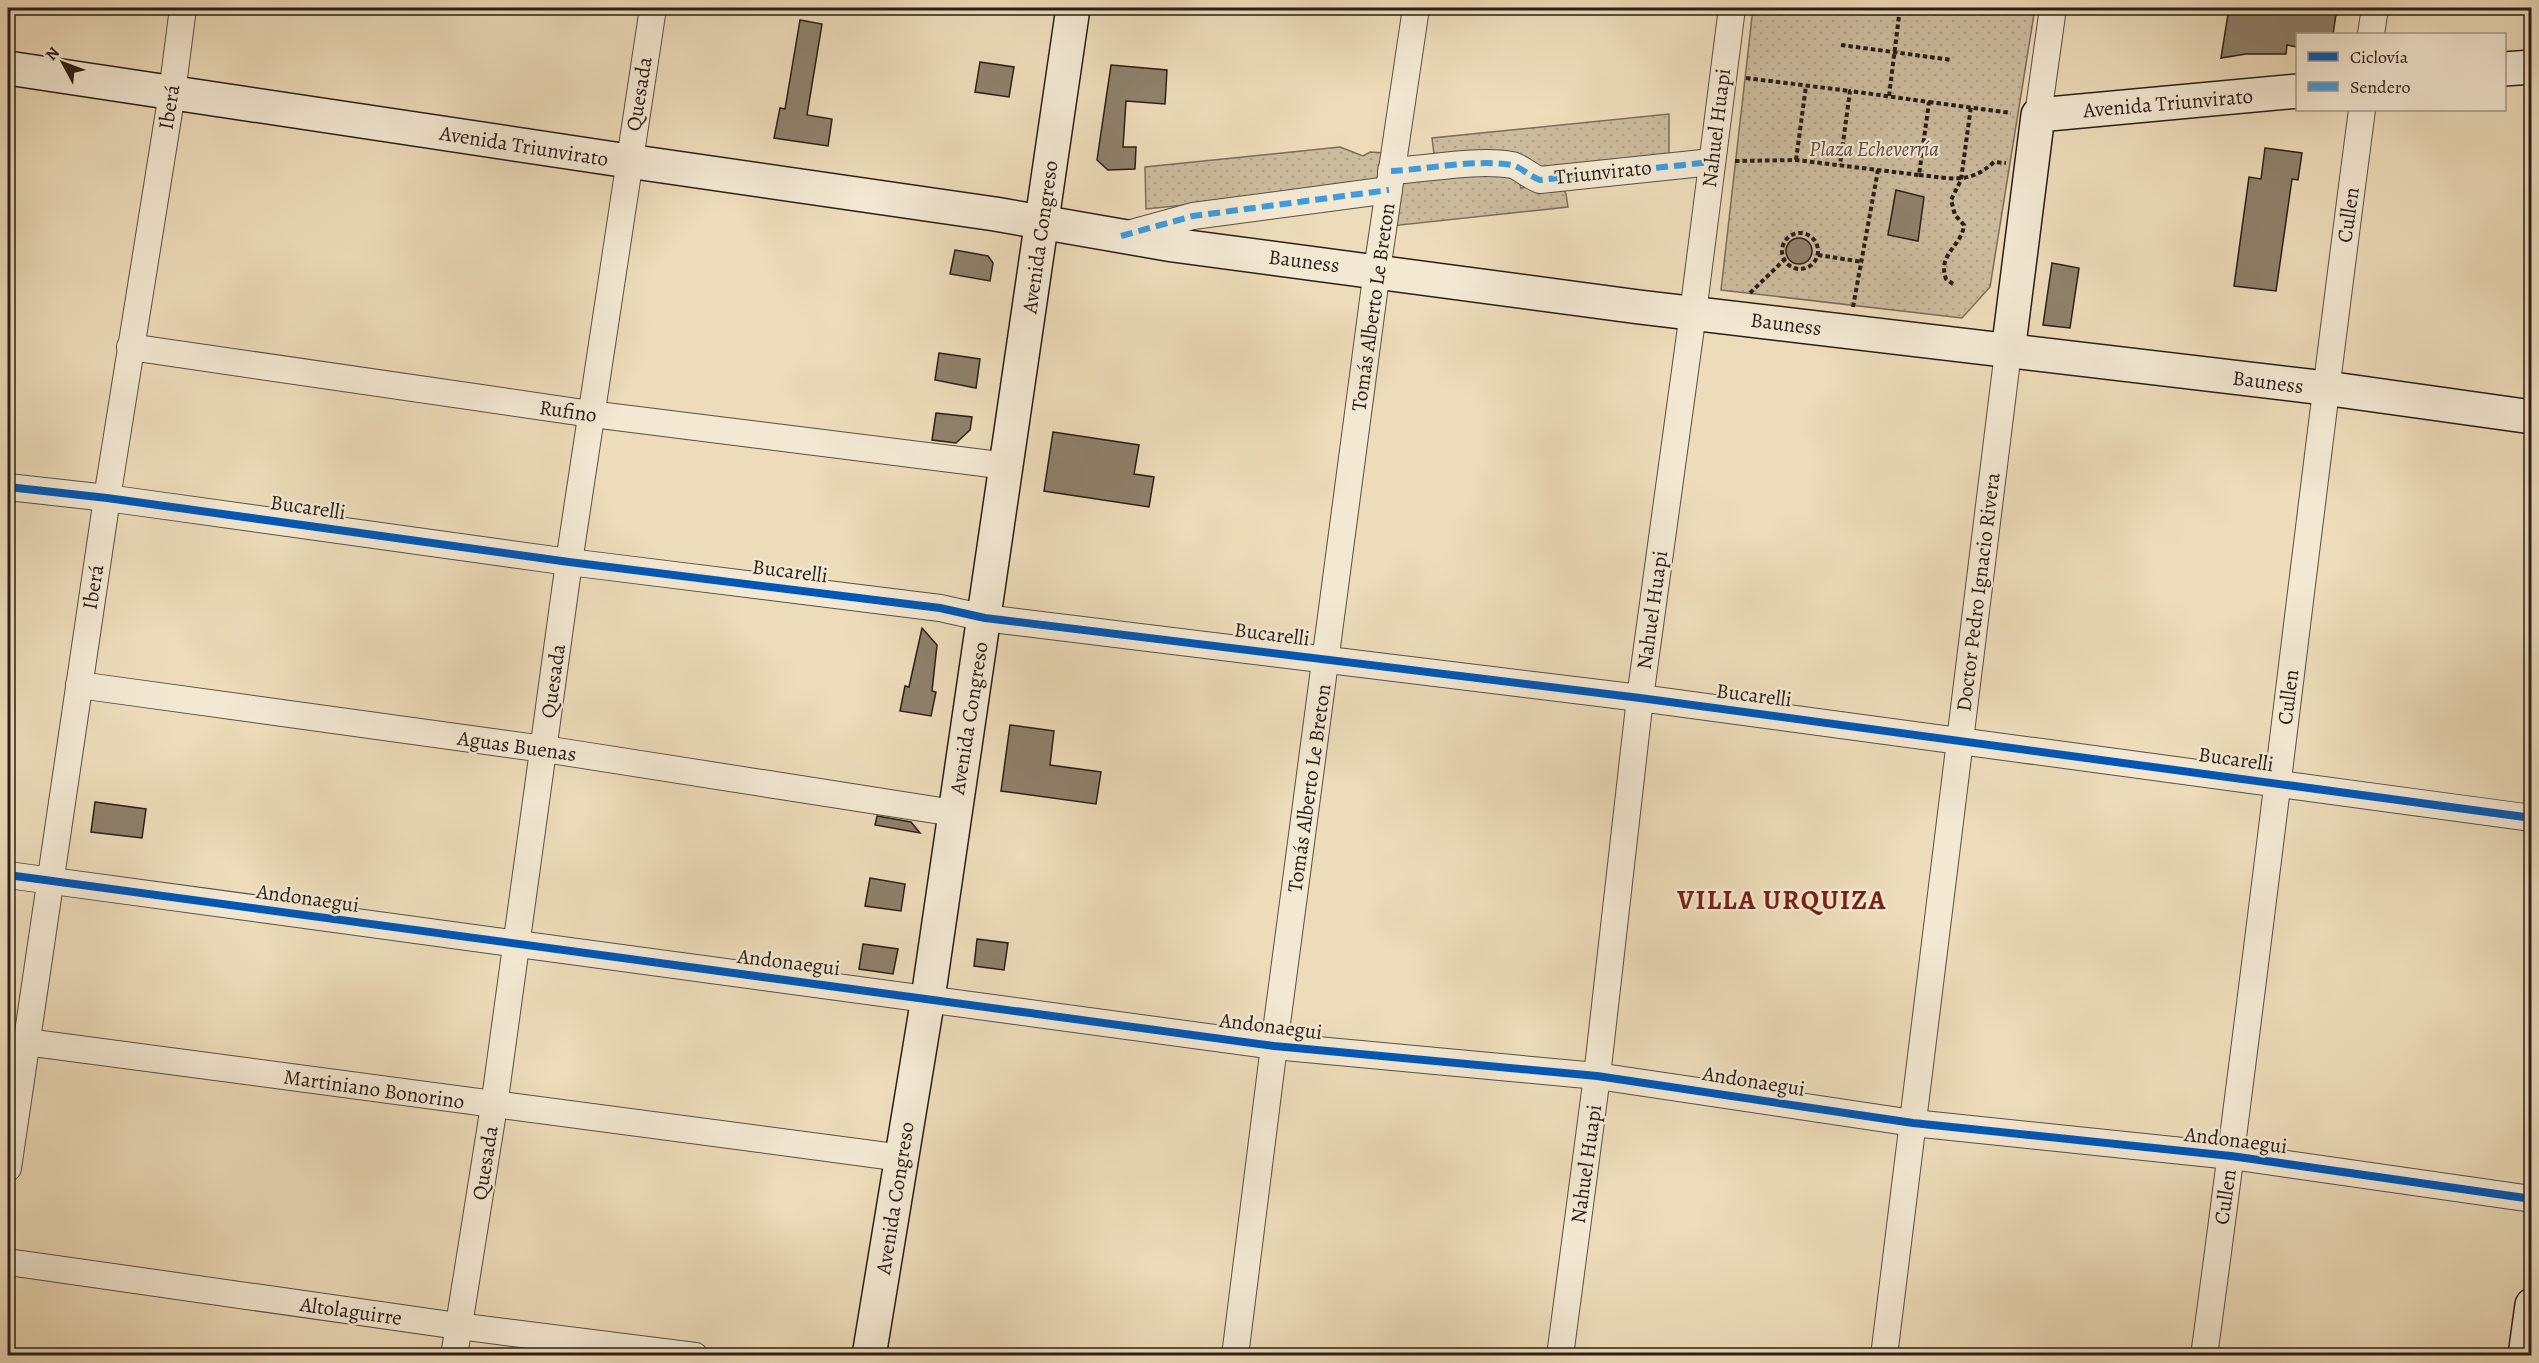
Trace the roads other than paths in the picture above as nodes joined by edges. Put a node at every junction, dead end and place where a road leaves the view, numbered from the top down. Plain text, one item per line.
1 (183, 8) edge
2 (652, 8) edge
3 (1072, 8) edge
4 (1416, 8) edge
5 (1732, 8) edge
6 (2053, 8) edge
7 (2375, 8) edge
8 (2371, 33) edge
9 (2532, 67) edge
10 (8, 68) edge
11 (2506, 69) edge
12 (2296, 91) edge
13 (172, 93) junction
14 (2362, 111) edge
15 (2024, 119) junction
16 (628, 161) junction
17 (1712, 162) junction
18 (1390, 181) junction
19 (1041, 222) junction
20 (1121, 236) junction
21 (1377, 270) junction
22 (1693, 313) junction
23 (130, 347) junction
24 (2008, 352) junction
25 (2325, 388) junction
26 (591, 414) junction
27 (2532, 417) edge
28 (1007, 466) junction
29 (8, 487) edge
30 (107, 498) junction
31 (569, 562) junction
32 (985, 618) junction
33 (1327, 659) junction
34 (79, 685) junction
35 (1640, 698) junction
36 (1961, 740) junction
37 (543, 749) junction
38 (2278, 783) junction
39 (954, 813) junction
40 (2532, 818) edge
41 (8, 875) edge
42 (50, 881) junction
43 (515, 945) junction
44 (928, 998) junction
45 (26, 1042) junction
46 (1274, 1046) junction
47 (1597, 1076) junction
48 (494, 1106) junction
49 (1913, 1124) junction
50 (2231, 1156) junction
51 (902, 1158) junction
52 (8, 1168) edge
53 (2532, 1199) edge
54 (8, 1262) edge
55 (2532, 1305) edge
56 (458, 1326) junction
57 (454, 1356) edge
58 (695, 1356) edge
59 (869, 1356) edge
60 (1235, 1356) edge
61 (1560, 1356) edge
62 (1884, 1356) edge
63 (2204, 1356) edge
64 (2525, 1356) edge

1 - 13 street, Iberá
2 - 16 street, Quesada
3 - 19 main road, Avenida Congreso
4 - 18 street, Tomás Alberto Le Breton
5 - 17 street, Nahuel Huapi
6 - 15 street, Doctor Pedro Ignacio Rivera
7 - 8 street
9 - 11 main road
10 - 13 main road, Avenida Triunvirato
12 - 15 main road, Avenida Triunvirato
13 - 16 main road, Avenida Triunvirato
13 - 23 street, Iberá
14 - 25 street, Cullen
15 - 24 main road, Doctor Pedro Ignacio Rivera
16 - 19 main road, Avenida Triunvirato
16 - 26 street, Quesada
17 - 18 street, Triunvirato
17 - 22 street, Nahuel Huapi
18 - 20 street, Triunvirato
18 - 21 street, Tomás Alberto Le Breton
19 - 20 main road, Bauness
19 - 28 main road, Avenida Congreso
20 - 21 main road, Bauness
21 - 22 main road, Bauness
21 - 33 street, Tomás Alberto Le Breton
22 - 24 main road, Bauness
22 - 35 street, Nahuel Huapi
23 - 26 street, Rufino
23 - 30 street, Iberá
24 - 25 main road, Bauness
24 - 36 street, Doctor Pedro Ignacio Rivera
25 - 27 main road, Bauness
25 - 38 street, Cullen
26 - 28 street, Rufino
26 - 31 street, Quesada
28 - 32 main road, Avenida Congreso
29 - 30 street, Bucarelli
30 - 31 street, Bucarelli
30 - 34 street, Iberá
31 - 32 street, Bucarelli
31 - 37 street, Quesada
32 - 33 street, Bucarelli
32 - 39 main road, Avenida Congreso
33 - 35 street, Bucarelli
33 - 46 street, Tomás Alberto Le Breton
34 - 37 street, Aguas Buenas
34 - 42 street, Iberá
35 - 36 street, Bucarelli
35 - 47 street, Nahuel Huapi
36 - 38 street, Bucarelli
36 - 49 street, Doctor Pedro Ignacio Rivera
37 - 39 street, Aguas Buenas
37 - 43 street, Quesada
38 - 40 street, Bucarelli
38 - 50 street, Cullen
39 - 44 main road, Avenida Congreso
41 - 42 street, Andonaegui
42 - 43 street, Andonaegui
42 - 45 street, Iberá
43 - 44 street, Andonaegui
43 - 48 street, Quesada
44 - 46 street, Andonaegui
44 - 51 main road, Avenida Congreso
45 - 48 street, Martiniano Bonorino
45 - 52 street, Iberá
46 - 47 street, Andonaegui
46 - 60 street, Tomás Alberto Le Breton
47 - 49 street, Andonaegui
47 - 61 street, Nahuel Huapi
48 - 51 street, Martiniano Bonorino
48 - 56 street, Quesada
49 - 50 street, Andonaegui
49 - 62 street, Doctor Pedro Ignacio Rivera
50 - 53 street, Andonaegui
50 - 63 street, Cullen
51 - 59 main road, Avenida Congreso
54 - 56 street, Altolaguirre
55 - 64 main road
56 - 57 street, Quesada
56 - 58 street, Altolaguirre

